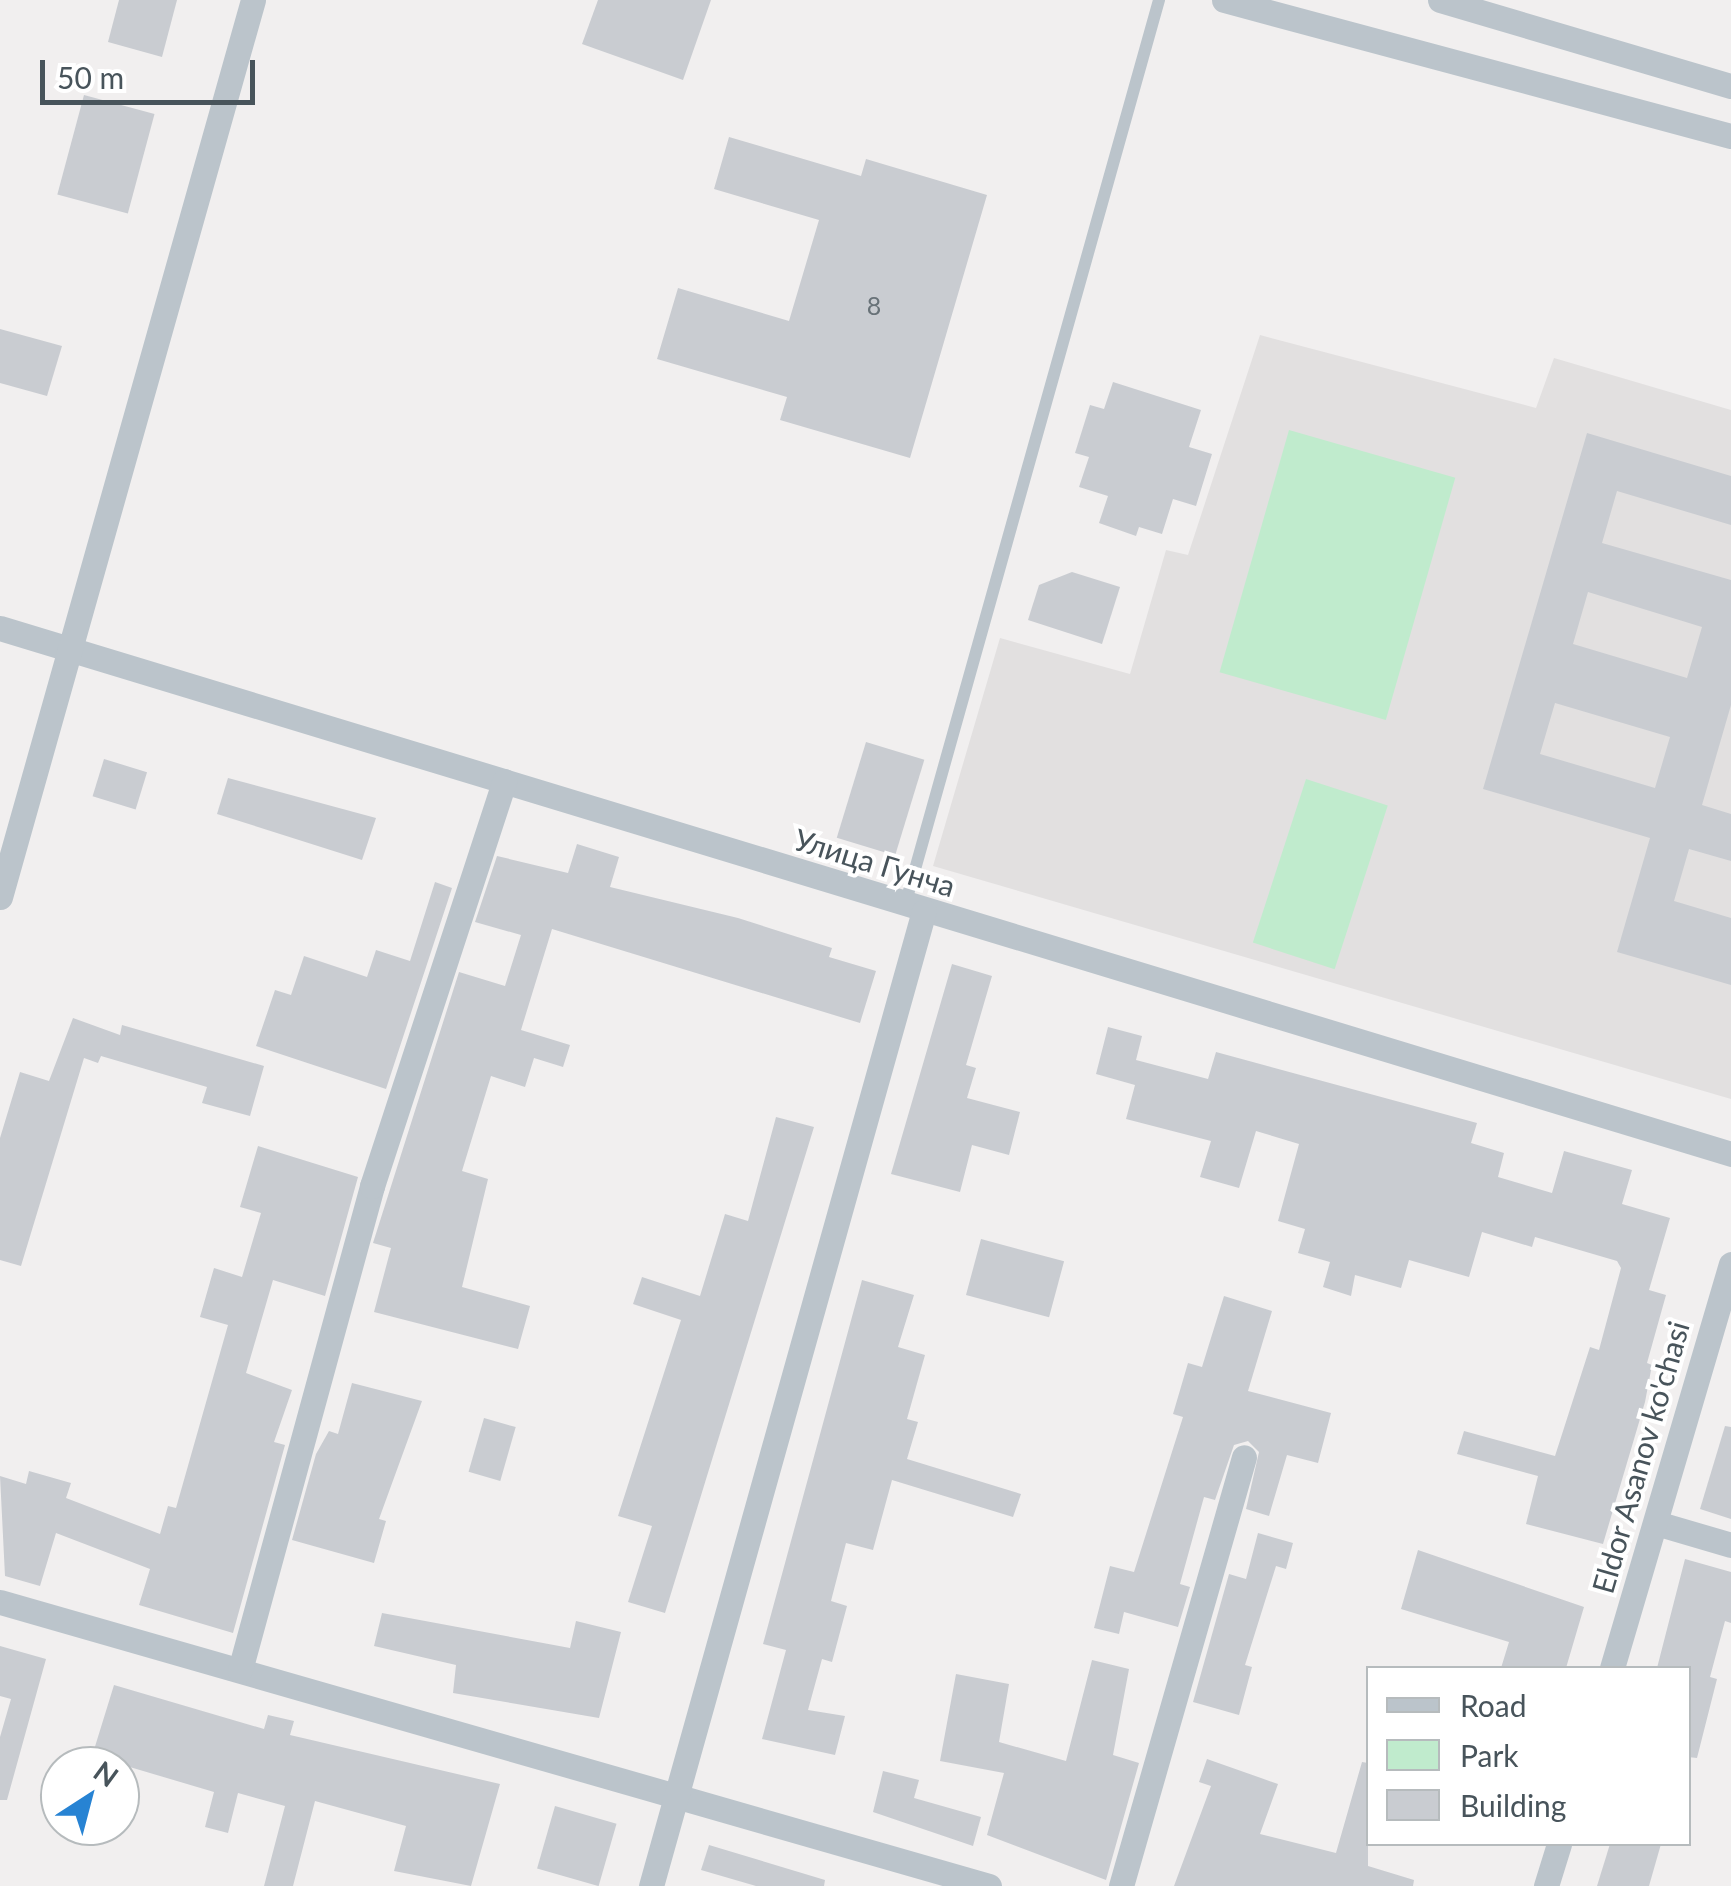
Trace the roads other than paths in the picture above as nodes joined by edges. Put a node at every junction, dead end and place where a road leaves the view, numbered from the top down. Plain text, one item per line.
1 (253, 0) edge
2 (1158, 0) edge
3 (1224, 0) edge
4 (1440, 0) edge
5 (1731, 86) edge
6 (1731, 136) edge
7 (0, 628) edge
8 (72, 648) junction
9 (504, 781) junction
10 (0, 897) edge
11 (914, 908) junction
12 (1731, 1154) edge
13 (1731, 1264) edge
14 (1244, 1457) dead end
15 (1656, 1523) junction
16 (1731, 1545) edge
17 (0, 1602) edge
18 (1613, 1666) edge
19 (240, 1670) junction
20 (678, 1796) junction
21 (1558, 1846) edge
22 (651, 1886) edge
23 (989, 1886) edge
24 (1121, 1886) edge
25 (1546, 1886) edge

1 - 8 street
2 - 11 lane
3 - 6 street
4 - 5 street
7 - 8 street, Улица Гунча
8 - 9 street, Улица Гунча
8 - 10 street
9 - 11 street, Улица Гунча
9 - 19 street
11 - 12 street, Улица Гунча
11 - 20 street
13 - 15 street, Eldor Asanov ko'chasi
14 - 24 street
15 - 16 street
15 - 18 street, Eldor Asanov ko'chasi
17 - 19 street
19 - 20 street
20 - 22 street
20 - 23 street
21 - 25 street

